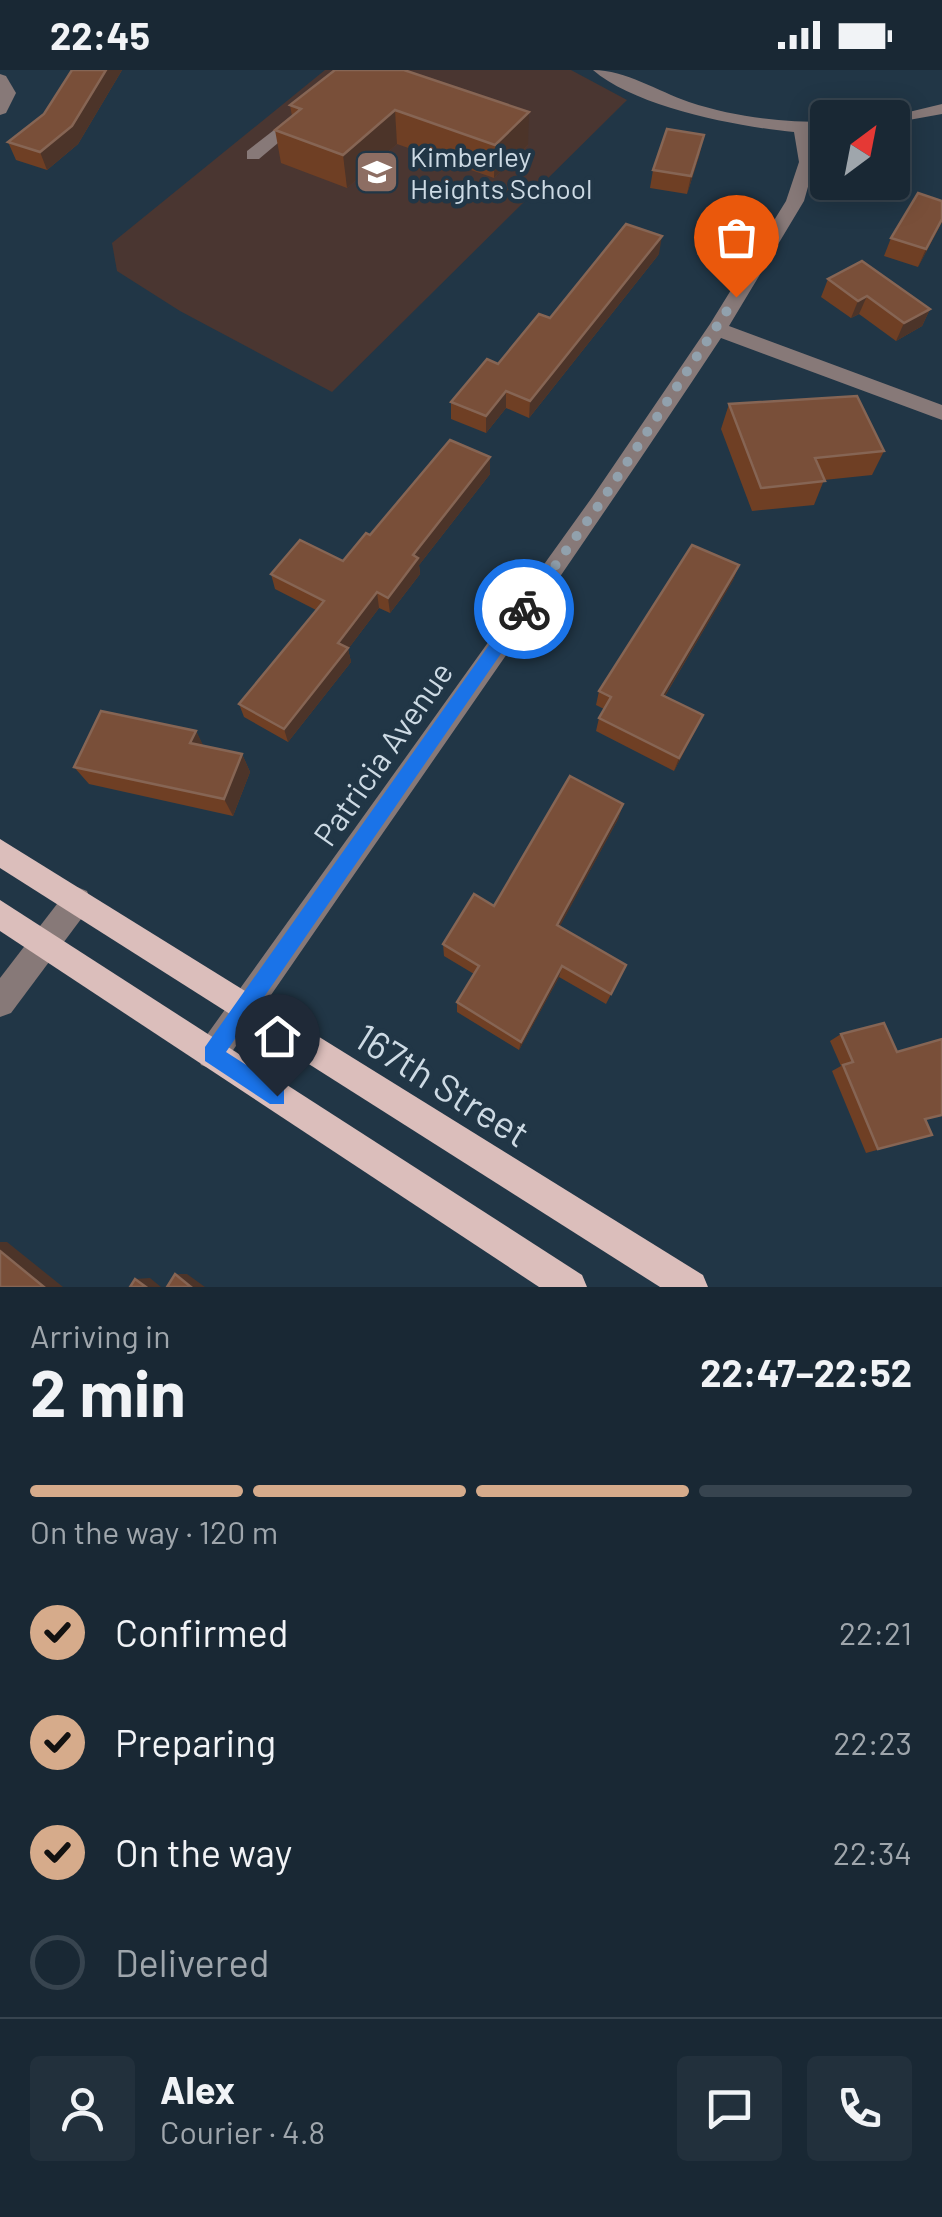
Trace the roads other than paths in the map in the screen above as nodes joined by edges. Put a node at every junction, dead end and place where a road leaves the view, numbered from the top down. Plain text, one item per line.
1 (600, 70) edge
2 (0, 80) edge
3 (320, 102) edge
4 (942, 109) edge
5 (0, 110) edge
6 (910, 115) edge
7 (810, 127) edge
8 (810, 149) edge
9 (253, 155) dead end
10 (716, 329) junction
11 (942, 413) edge
12 (0, 852) edge
13 (78, 901) junction
14 (0, 914) edge
15 (43, 943) junction
16 (0, 1002) edge
17 (246, 1008) junction
18 (212, 1054) junction
19 (570, 1287) edge
20 (691, 1287) edge

1 - 7 street
2 - 5 street
3 - 9 street
4 - 6 street
8 - 10 street, Patricia Avenue
10 - 11 street
10 - 17 street, Patricia Avenue
12 - 13 main road, 167th Street
13 - 15 street
13 - 17 main road, 167th Street
14 - 15 main road
15 - 16 street
15 - 18 main road
17 - 18 street, Patricia Avenue
17 - 20 main road, 167th Street
18 - 19 main road

